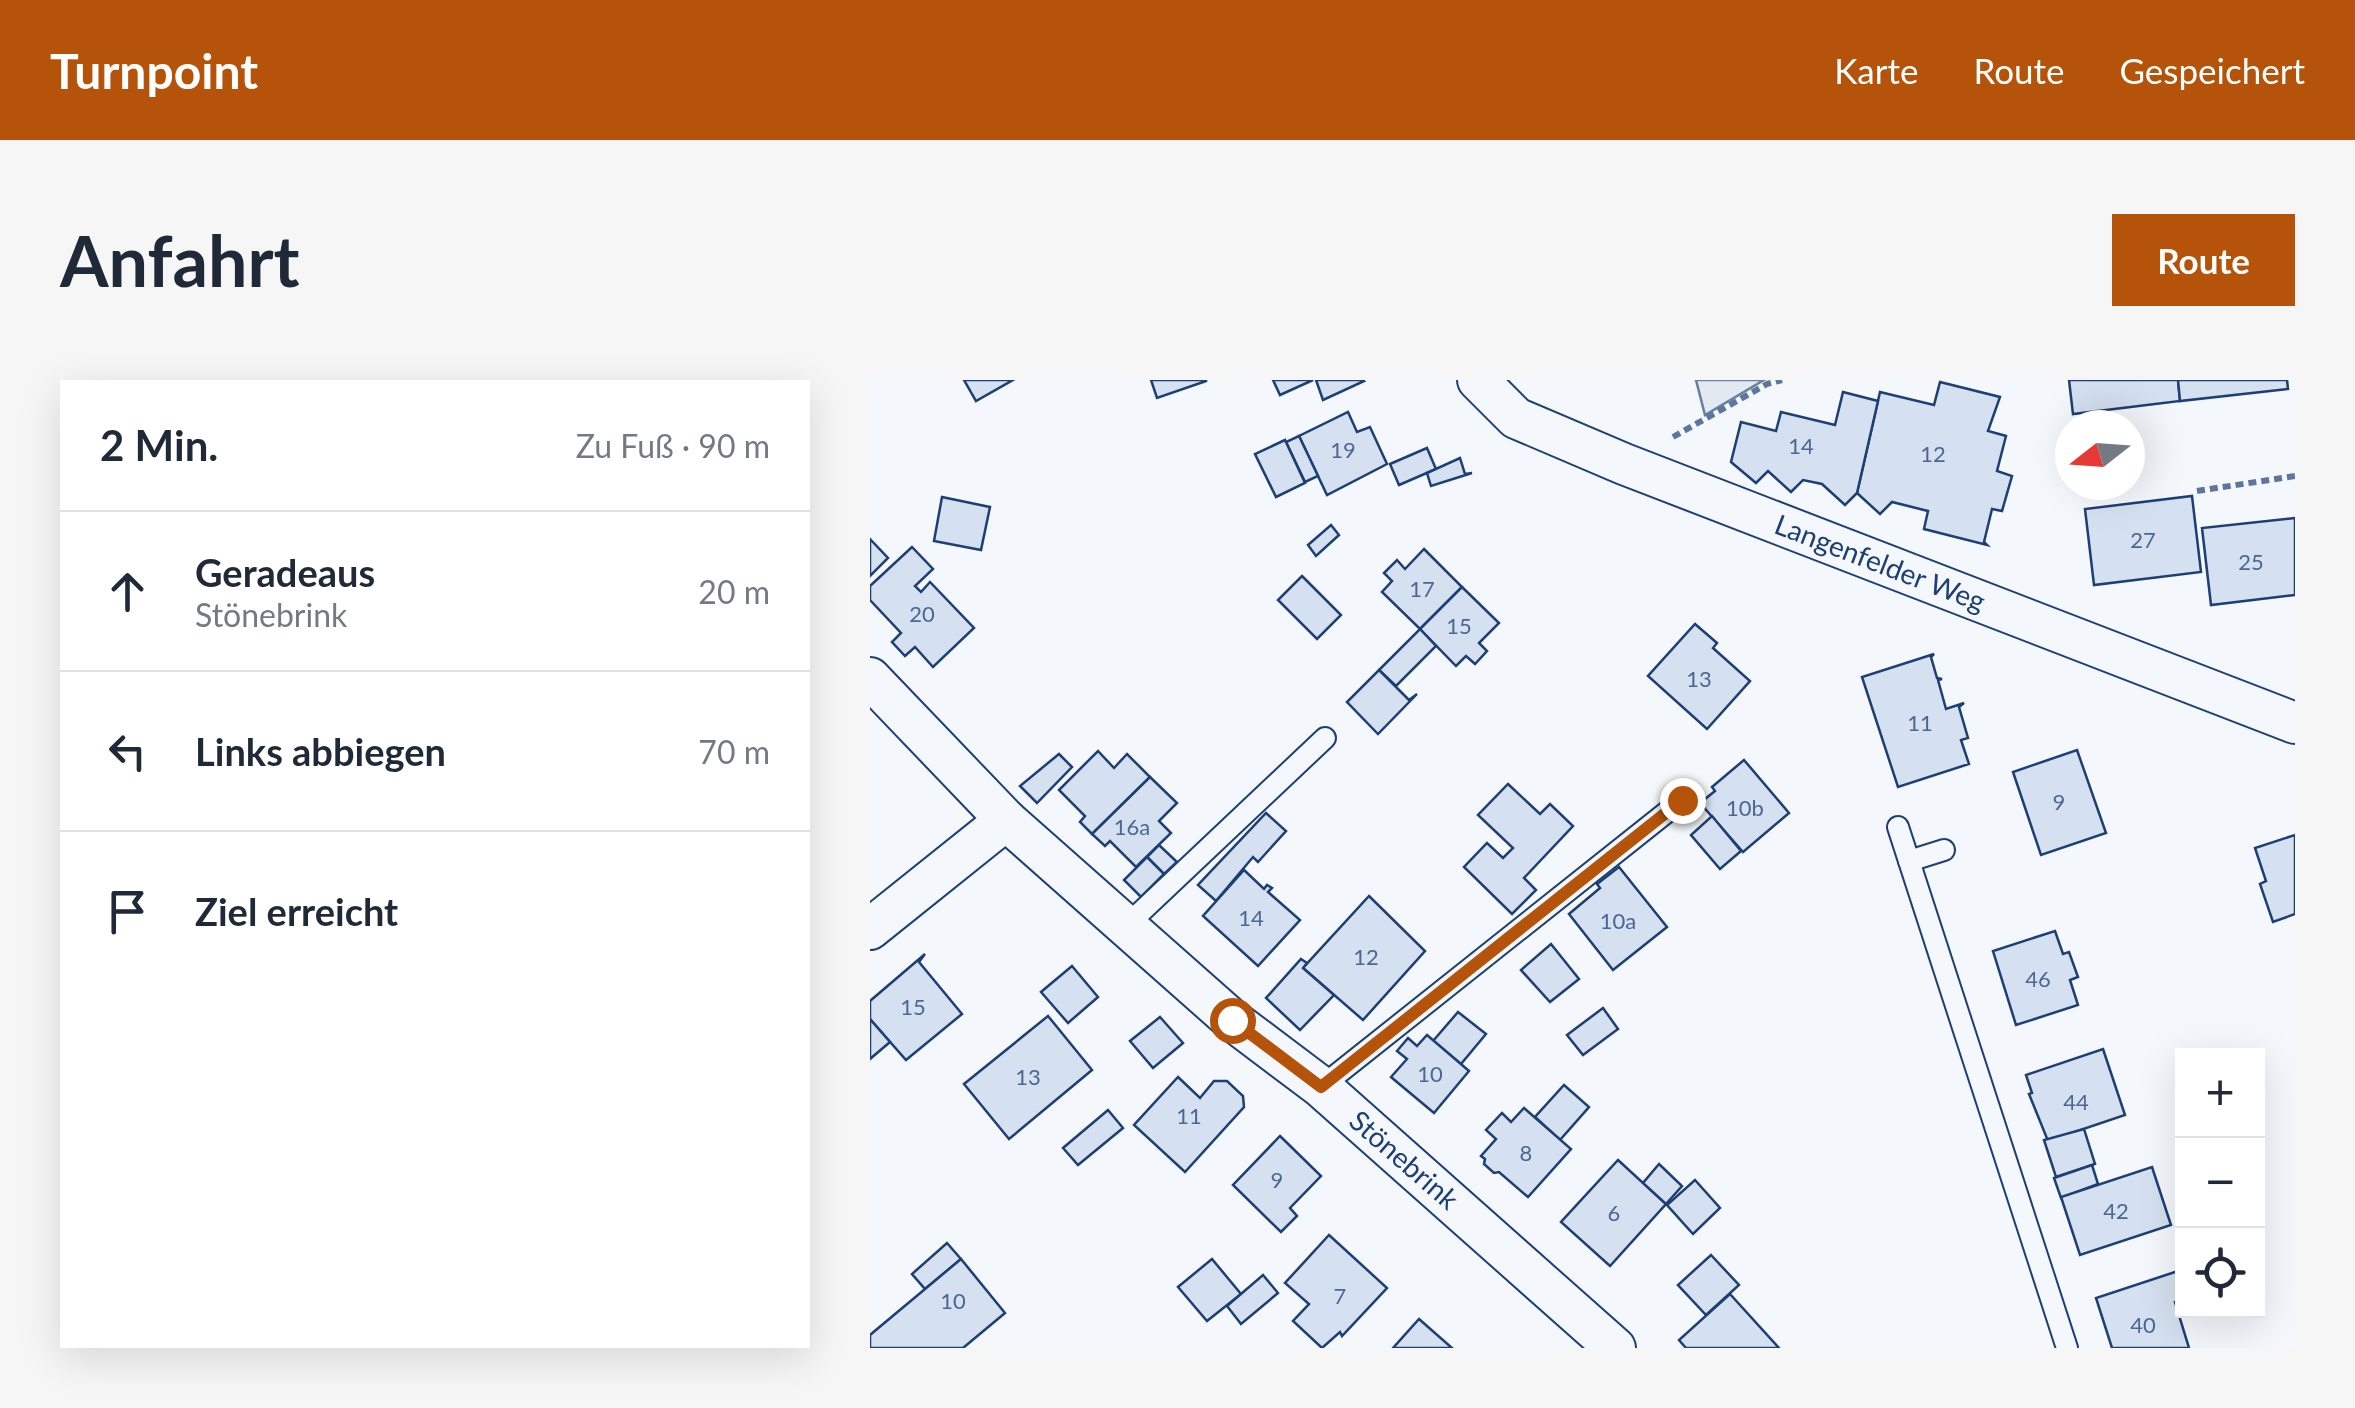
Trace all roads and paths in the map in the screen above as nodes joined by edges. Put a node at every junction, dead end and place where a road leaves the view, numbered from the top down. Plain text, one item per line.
1 (1478, 380) edge
2 (1782, 380) edge
3 (1624, 464) junction
4 (2295, 476) edge
5 (2198, 491) dead end
6 (870, 678) edge
7 (2295, 723) edge
8 (1325, 738) dead end
9 (1682, 800) dead end
10 (1006, 820) junction
11 (1898, 827) dead end
12 (1944, 850) dead end
13 (1909, 861) junction
14 (1126, 926) junction
15 (870, 929) edge
16 (1321, 1087) junction
17 (1615, 1348) edge
18 (2067, 1348) edge

1 - 3 street, Langenfelder Weg
2 - 3 path
3 - 7 street, Langenfelder Weg
4 - 5 path
6 - 10 street, Stönebrink
8 - 14 lane
9 - 16 lane
10 - 14 street, Stönebrink
10 - 15 street
11 - 13 lane
12 - 13 lane
13 - 18 lane
14 - 16 street, Stönebrink
16 - 17 street, Stönebrink

